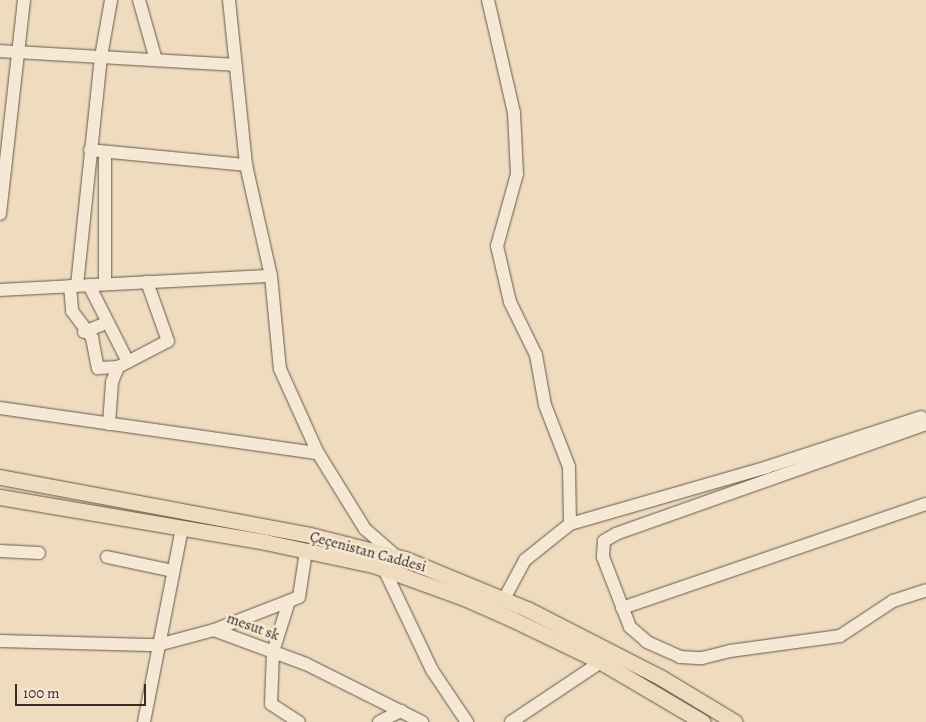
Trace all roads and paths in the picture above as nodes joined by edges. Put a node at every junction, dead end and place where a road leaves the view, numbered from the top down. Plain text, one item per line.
1 (24, 0) edge
2 (110, 0) edge
3 (139, 0) edge
4 (229, 0) edge
5 (488, 0) edge
6 (0, 51) edge
7 (19, 53) junction
8 (101, 57) junction
9 (156, 60) junction
10 (236, 65) junction
11 (90, 150) junction
12 (105, 152) junction
13 (246, 165) junction
14 (0, 214) edge
15 (270, 276) junction
16 (147, 282) junction
17 (105, 284) junction
18 (78, 285) junction
19 (0, 290) edge
20 (106, 323) junction
21 (84, 332) junction
22 (123, 365) junction
23 (0, 408) edge
24 (926, 416) edge
25 (109, 424) junction
26 (926, 424) edge
27 (318, 453) junction
28 (4, 477) edge
29 (0, 497) edge
30 (17, 500) junction
31 (926, 504) edge
32 (0, 506) edge
33 (570, 524) junction
34 (182, 528) junction
35 (365, 529) junction
36 (356, 546) junction
37 (0, 551) edge
38 (306, 551) junction
39 (39, 554) dead end
40 (396, 556) junction
41 (107, 557) dead end
42 (384, 568) junction
43 (173, 571) junction
44 (926, 590) edge
45 (504, 599) junction
46 (288, 601) junction
47 (622, 608) junction
48 (214, 630) junction
49 (0, 642) edge
50 (158, 645) junction
51 (273, 652) junction
52 (601, 662) junction
53 (401, 711) junction
54 (144, 722) edge
55 (299, 722) edge
56 (379, 722) edge
57 (422, 722) edge
58 (468, 722) edge
59 (511, 722) edge
60 (703, 722) edge
61 (734, 722) edge

1 - 7 street
2 - 8 street
3 - 9 street
4 - 10 street
5 - 33 street
6 - 7 street
7 - 8 street
7 - 14 street
8 - 9 street
8 - 11 street
9 - 10 street
10 - 13 street
11 - 12 street
11 - 18 street
12 - 13 street
12 - 17 street
13 - 15 street
15 - 16 street
15 - 27 street
16 - 17 street
16 - 22 street
17 - 18 street
18 - 19 street
18 - 20 street
18 - 21 street
20 - 21 street
20 - 22 street
21 - 22 street
22 - 25 street
23 - 25 street
24 - 33 street
25 - 27 street
26 - 47 street
27 - 35 street
28 - 36 main road, Çeçenistan Caddesi
29 - 30 main road, Çeçenistan Caddesi
30 - 32 main road
30 - 34 main road, Çeçenistan Caddesi
31 - 47 street
33 - 45 street
34 - 38 main road, Çeçenistan Caddesi
34 - 43 street
35 - 36 street
35 - 40 street
36 - 40 main road, Çeçenistan Caddesi
37 - 39 street
38 - 42 main road, Çeçenistan Caddesi
38 - 46 street
40 - 45 main road, Çeçenistan Caddesi
41 - 43 street
42 - 52 main road, Çeçenistan Caddesi
42 - 58 street
43 - 50 street
44 - 47 street
45 - 61 main road, Çeçenistan Caddesi
46 - 48 street
46 - 51 street
48 - 50 street, mesut sk
48 - 51 street, mesut sk
49 - 50 street, mesut sk
50 - 54 street
51 - 53 street, mesut sk
51 - 55 street
52 - 59 street
52 - 60 main road, Çeçenistan Caddesi
53 - 56 street
53 - 57 street, mesut sk

